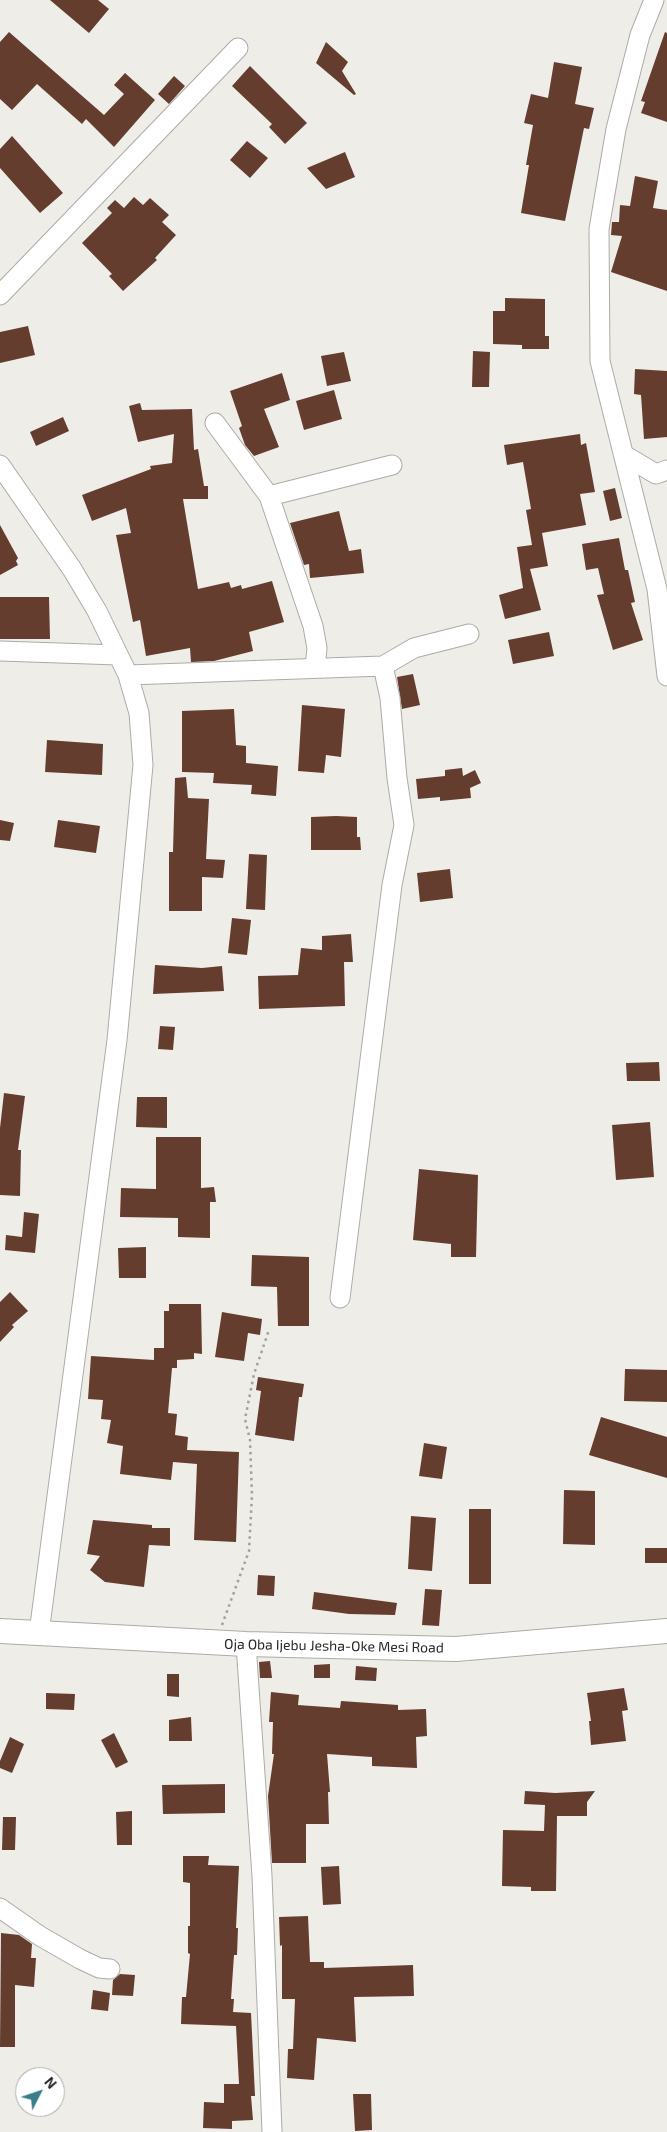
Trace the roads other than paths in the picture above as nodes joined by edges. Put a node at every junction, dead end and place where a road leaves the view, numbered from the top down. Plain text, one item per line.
1 (654, 0) edge
2 (238, 48) dead end
3 (0, 295) edge
4 (215, 423) dead end
5 (624, 455) junction
6 (0, 465) edge
7 (392, 465) dead end
8 (667, 470) edge
9 (269, 496) junction
10 (469, 634) dead end
11 (0, 651) edge
12 (118, 655) junction
13 (383, 666) junction
14 (315, 668) junction
15 (128, 675) junction
16 (667, 676) edge
17 (340, 1298) dead end
18 (0, 1630) edge
19 (667, 1632) edge
20 (39, 1633) junction
21 (246, 1644) junction
22 (0, 1908) edge
23 (110, 1969) dead end
24 (272, 2132) edge

1 - 5 street
2 - 3 street
4 - 9 street
5 - 8 street
5 - 16 street
6 - 12 street
7 - 9 street
9 - 14 street
10 - 13 street
11 - 12 street
12 - 15 street
13 - 14 street
13 - 17 street
14 - 15 street
15 - 20 street
18 - 20 main road, Oja Oba Ijebu Jesha-Oke Mesi Road
19 - 21 main road, Oja Oba Ijebu Jesha-Oke Mesi Road
20 - 21 main road, Oja Oba Ijebu Jesha-Oke Mesi Road
21 - 24 street
22 - 23 street

